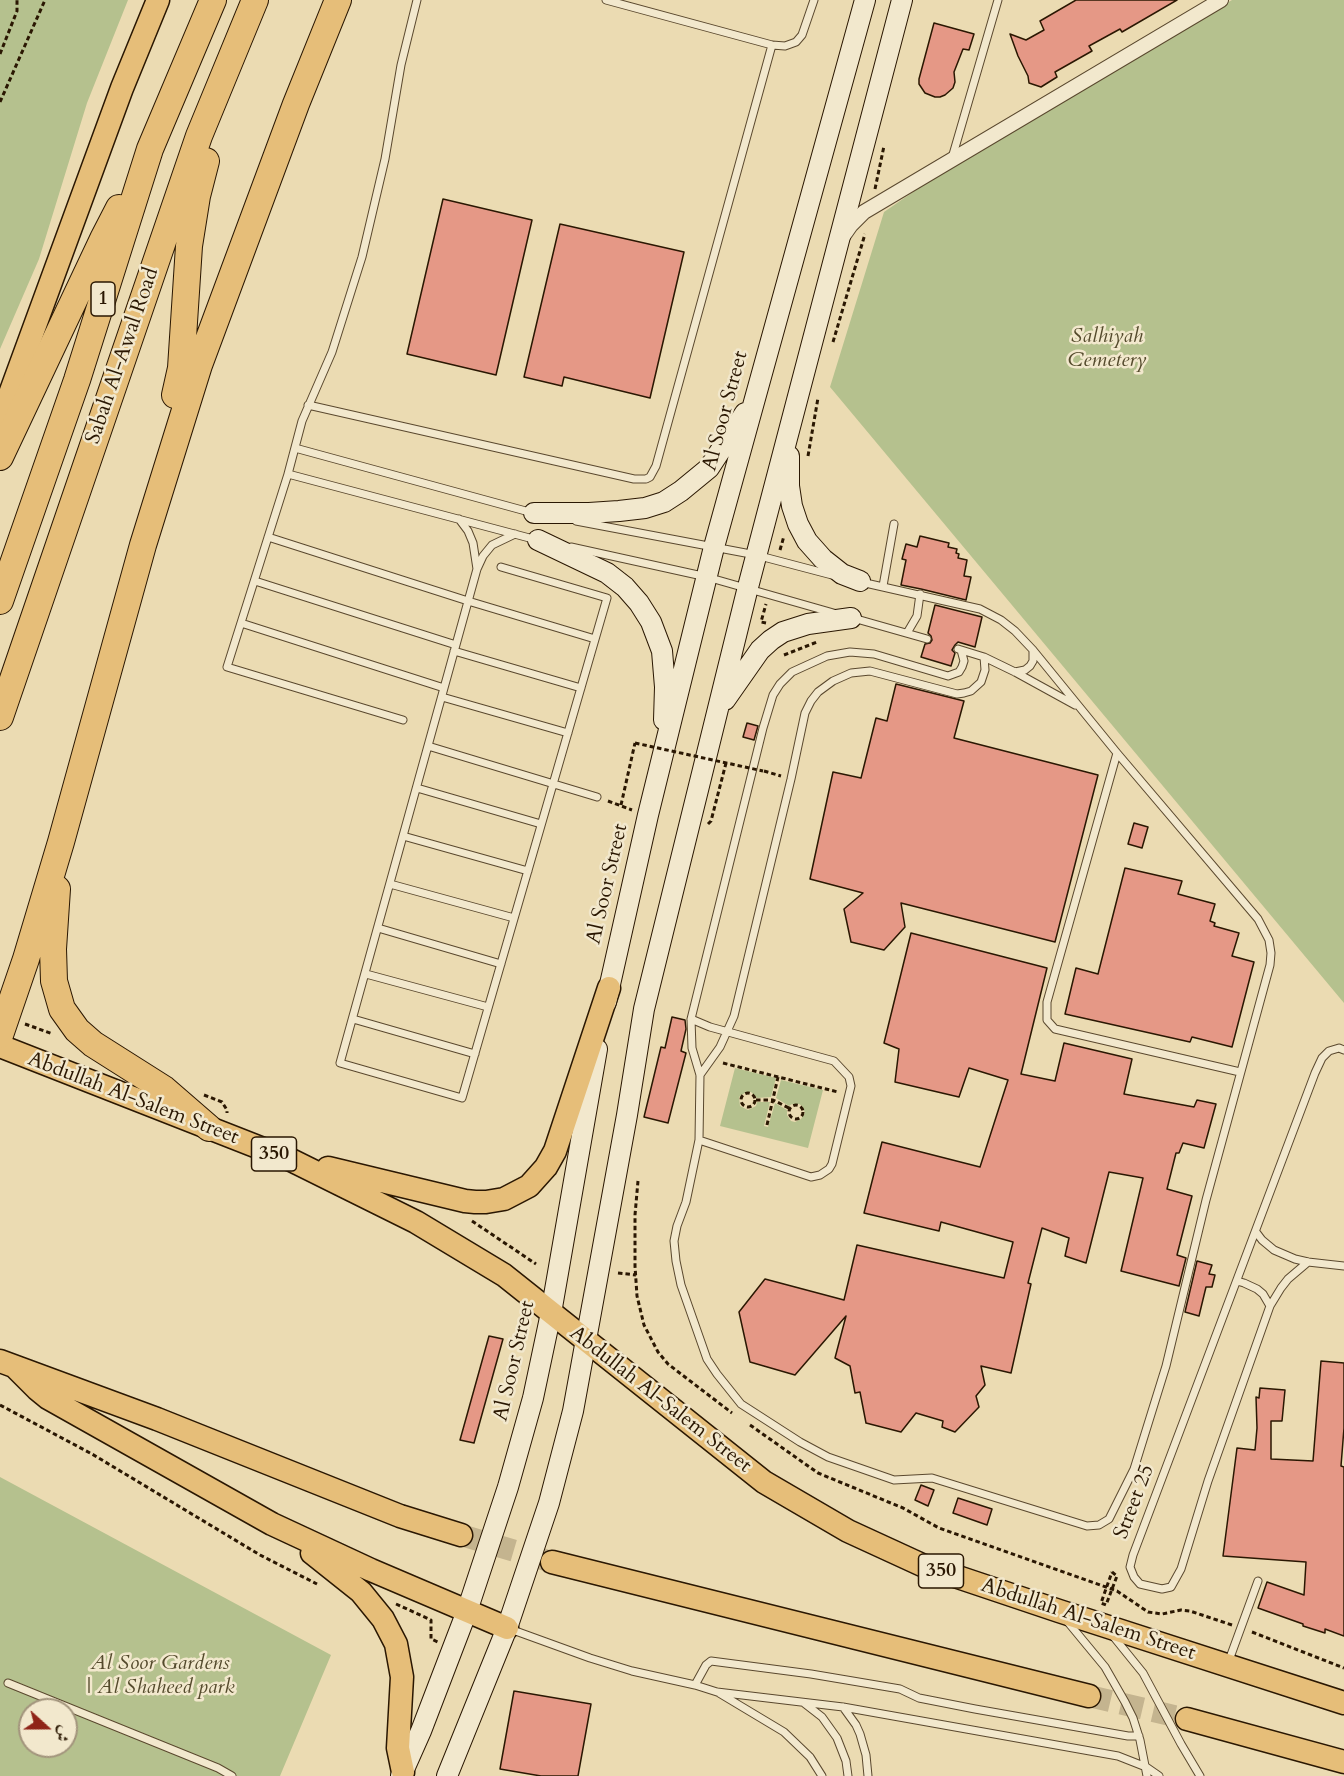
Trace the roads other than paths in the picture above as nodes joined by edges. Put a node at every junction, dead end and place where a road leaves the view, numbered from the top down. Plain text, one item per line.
1 (158, 0) edge
2 (213, 0) edge
3 (255, 0) edge
4 (338, 0) edge
5 (417, 0) edge
6 (606, 0) edge
7 (814, 0) edge
8 (865, 0) edge
9 (902, 0) edge
10 (998, 0) edge
11 (1221, 0) edge
12 (772, 45) junction
13 (227, 69) junction
14 (150, 149) junction
15 (951, 160) junction
16 (837, 247) junction
17 (754, 398) junction
18 (308, 405) junction
19 (0, 421) edge
20 (789, 428) junction
21 (295, 448) junction
22 (0, 457) edge
23 (288, 474) junction
24 (534, 513) junction
25 (459, 519) junction
26 (894, 524) dead end
27 (515, 534) junction
28 (268, 537) junction
29 (538, 540) junction
30 (143, 545) junction
31 (714, 547) junction
32 (756, 555) junction
33 (501, 567) dead end
34 (477, 569) junction
35 (707, 577) junction
36 (255, 581) junction
37 (860, 581) junction
38 (883, 586) junction
39 (748, 588) junction
40 (920, 594) junction
41 (0, 601) edge
42 (468, 601) junction
43 (851, 618) junction
44 (241, 623) junction
45 (907, 633) junction
46 (595, 639) junction
47 (927, 639) dead end
48 (455, 648) junction
49 (1033, 650) junction
50 (984, 657) junction
51 (1015, 672) junction
52 (444, 688) junction
53 (581, 688) junction
54 (442, 698) junction
55 (1079, 708) junction
56 (717, 713) junction
57 (0, 717) edge
58 (402, 720) dead end
59 (568, 734) junction
60 (428, 746) junction
61 (1117, 753) junction
62 (662, 759) junction
63 (554, 783) junction
64 (417, 788) junction
65 (597, 797) dead end
66 (541, 824) junction
67 (403, 836) junction
68 (61, 842) junction
69 (528, 871) junction
70 (390, 884) junction
71 (514, 918) junction
72 (378, 928) junction
73 (501, 964) junction
74 (366, 974) junction
75 (609, 988) junction
76 (488, 1007) junction
77 (353, 1019) junction
78 (692, 1019) junction
79 (728, 1031) junction
80 (0, 1035) edge
81 (0, 1046) edge
82 (1344, 1050) edge
83 (475, 1054) junction
84 (1240, 1072) junction
85 (700, 1075) junction
86 (209, 1128) junction
87 (699, 1140) junction
88 (291, 1160) junction
89 (1256, 1232) junction
90 (1308, 1262) junction
91 (1344, 1266) edge
92 (1237, 1281) junction
93 (1270, 1306) junction
94 (551, 1313) junction
95 (586, 1342) junction
96 (8, 1365) edge
97 (272, 1524) junction
98 (461, 1535) tunnel mouth
99 (552, 1562) tunnel mouth
100 (1258, 1581) dead end
101 (467, 1611) junction
102 (1059, 1611) junction
103 (1103, 1625) junction
104 (507, 1628) junction
105 (1227, 1665) junction
106 (8, 1683) dead end
107 (694, 1685) junction
108 (717, 1692) junction
109 (1089, 1696) tunnel mouth
110 (1341, 1699) edge
111 (802, 1701) junction
112 (843, 1707) junction
113 (1187, 1719) tunnel mouth
114 (1139, 1736) junction
115 (1344, 1762) edge
116 (1146, 1767) junction
117 (402, 1774) edge
118 (232, 1776) edge
119 (447, 1776) edge
120 (822, 1776) edge
121 (848, 1776) edge
122 (868, 1776) edge
123 (1147, 1776) edge
124 (1159, 1776) edge
125 (1200, 1776) edge

1 - 19 main road
2 - 14 highway, Sabah Al-Awal Road / 1
3 - 13 highway, Sabah Al-Awal Road / 1
4 - 30 highway
5 - 18 lane
6 - 12 lane
7 - 12 lane
8 - 17 main road, Al Soor Street
9 - 16 main road
10 - 15 lane
11 - 15 street
12 - 18 lane
13 - 30 highway
13 - 57 highway, Sabah Al-Awal Road / 1
14 - 22 highway
14 - 41 highway, Sabah Al-Awal Road / 1
15 - 16 street
16 - 20 main road
17 - 24 main road
17 - 31 main road, Al Soor Street
18 - 21 lane
20 - 32 main road
20 - 37 main road
21 - 23 lane
21 - 24 lane
23 - 25 lane
23 - 28 lane
24 - 31 lane
25 - 27 lane
25 - 34 lane
26 - 38 lane
27 - 29 lane
27 - 34 lane
28 - 36 lane
28 - 42 lane
29 - 35 lane
29 - 62 main road
30 - 68 highway
31 - 32 lane
31 - 35 main road, Al Soor Street
32 - 37 lane
32 - 39 main road
33 - 46 lane
34 - 42 lane
35 - 39 lane
35 - 62 main road, Al Soor Street
36 - 44 lane
36 - 48 lane
37 - 38 lane
38 - 40 lane
39 - 43 lane
39 - 56 main road
40 - 45 lane
40 - 49 lane
42 - 46 lane
42 - 48 lane
43 - 45 lane
43 - 56 main road
44 - 52 lane
44 - 58 lane
45 - 47 lane
46 - 53 lane
48 - 52 lane
48 - 53 lane
49 - 51 lane
49 - 55 lane
50 - 51 lane
50 - 78 lane
50 - 79 lane
51 - 55 lane
52 - 54 lane
53 - 59 lane
54 - 59 lane
54 - 60 lane
55 - 61 lane
56 - 95 main road
59 - 63 lane
60 - 63 lane
60 - 64 lane
61 - 84 lane
61 - 84 lane
62 - 75 main road, Al Soor Street
63 - 65 lane
63 - 66 lane
64 - 66 lane
64 - 67 lane
66 - 69 lane
67 - 69 lane
67 - 70 lane
68 - 80 highway
68 - 86 highway
69 - 71 lane
70 - 71 lane
70 - 72 lane
71 - 73 lane
72 - 73 lane
72 - 74 lane
73 - 76 lane
74 - 76 lane
74 - 77 lane
75 - 88 main road
75 - 94 main road, Al Soor Street
76 - 83 lane
77 - 83 lane
77 - 83 lane
78 - 79 lane
78 - 85 lane
79 - 85 lane
79 - 87 lane
81 - 86 main road, Abdullah Al-Salem Street / 350
82 - 89 lane, Street 25
84 - 87 lane
85 - 87 lane
86 - 88 main road, Abdullah Al-Salem Street / 350
88 - 94 main road, Abdullah Al-Salem Street / 350
89 - 90 lane
89 - 92 lane, Street 25
90 - 91 lane
90 - 93 lane, Street 25
92 - 93 lane
92 - 93 lane, Street 25
94 - 95 main road, Abdullah Al-Salem Street / 350
94 - 101 main road, Al Soor Street
95 - 102 main road, Abdullah Al-Salem Street / 350
95 - 104 main road
96 - 97 main road
96 - 98 main road
97 - 101 main road
97 - 117 main road
99 - 109 main road
100 - 105 lane
101 - 104 main road
101 - 117 main road, Al Soor Street
102 - 103 main road, Abdullah Al-Salem Street / 350
102 - 114 lane
103 - 105 main road, Abdullah Al-Salem Street / 350
103 - 125 lane
104 - 107 lane
104 - 119 main road
105 - 110 main road, Abdullah Al-Salem Street / 350
106 - 118 lane
107 - 108 lane
107 - 114 lane
108 - 111 lane
108 - 120 lane
111 - 112 lane
111 - 121 lane
112 - 116 lane
112 - 122 lane
113 - 115 main road
114 - 116 lane
116 - 123 lane
116 - 124 lane

